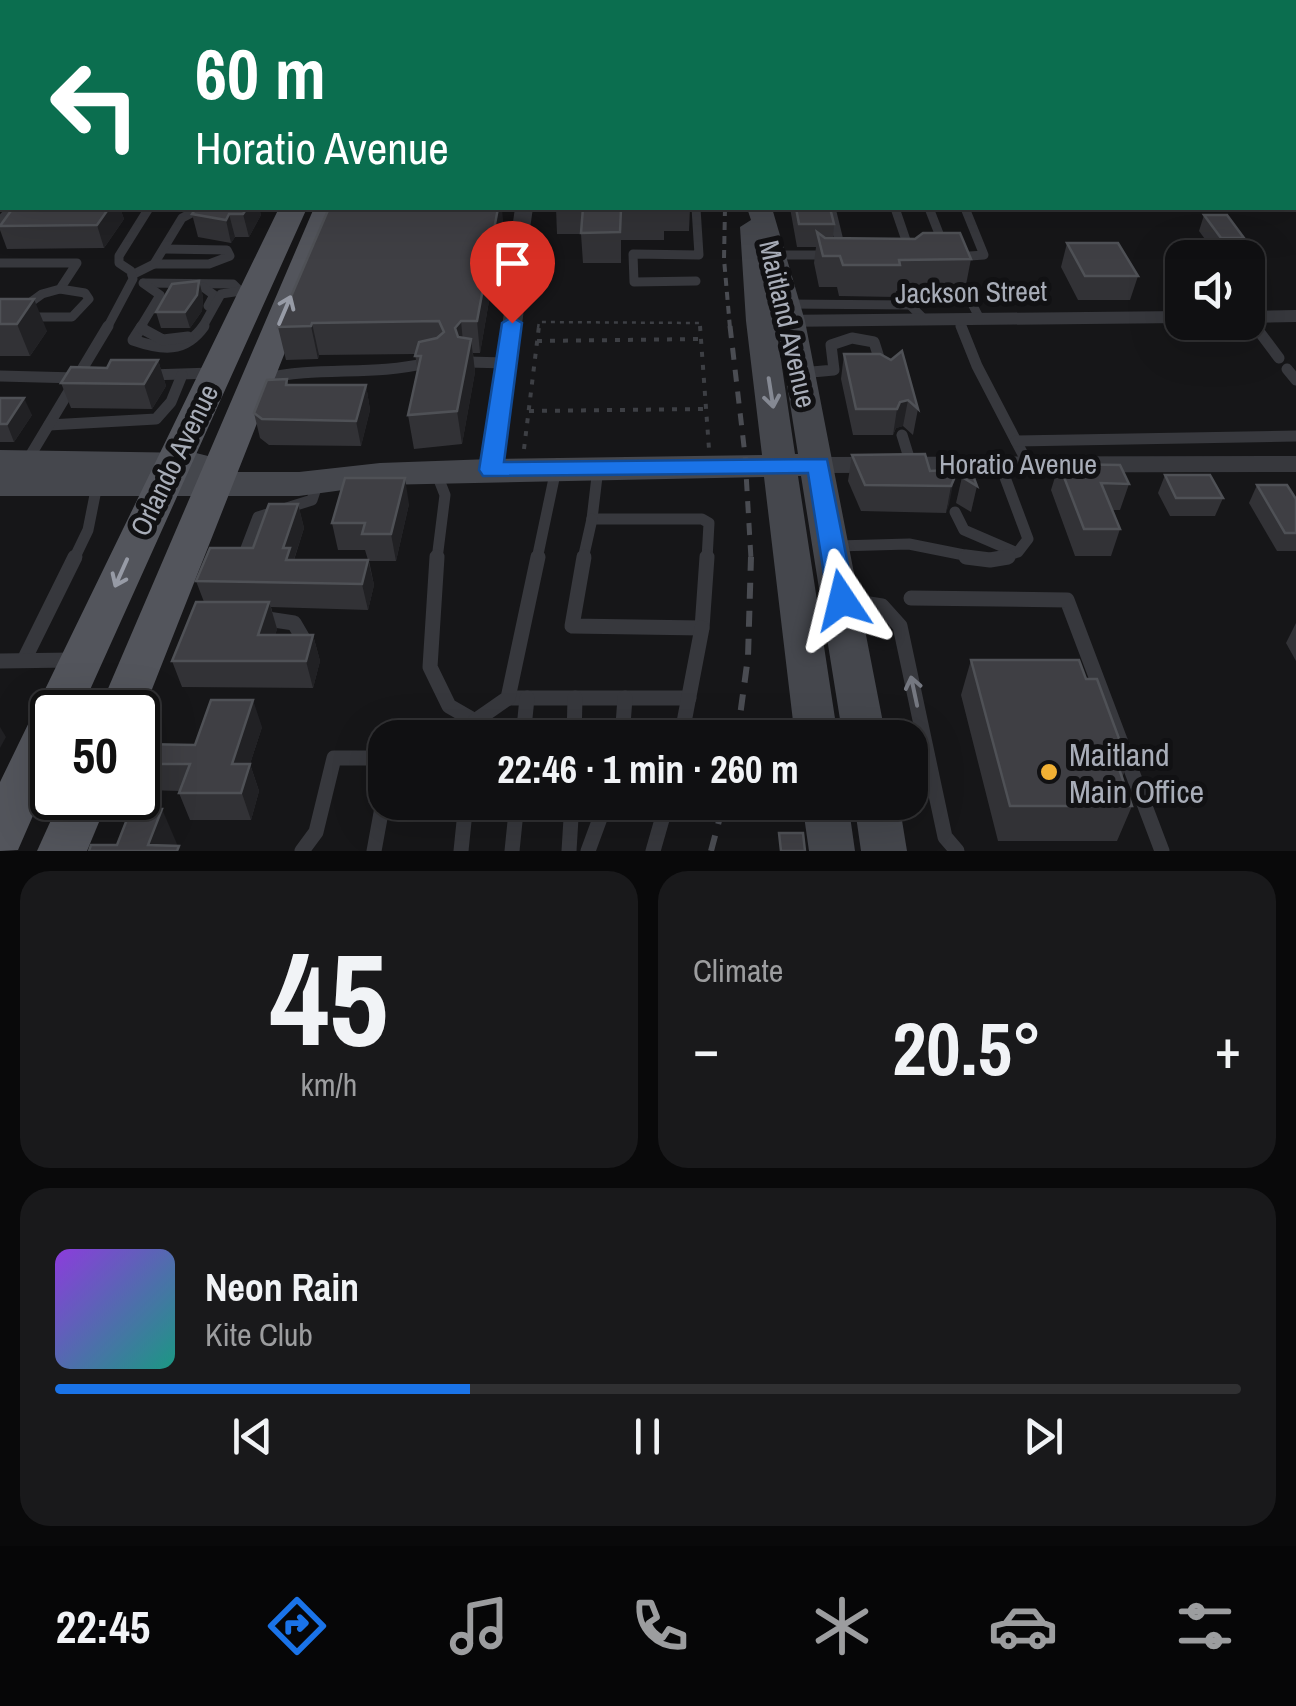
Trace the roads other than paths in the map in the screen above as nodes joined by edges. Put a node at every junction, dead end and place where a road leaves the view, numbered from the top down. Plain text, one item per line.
1 (148, 210) edge
2 (292, 210) edge
3 (327, 210) edge
4 (524, 210) edge
5 (696, 210) edge
6 (757, 210) edge
7 (758, 210) edge
8 (831, 210) edge
9 (896, 210) edge
10 (930, 210) edge
11 (966, 210) edge
12 (180, 213) edge
13 (164, 249) junction
14 (912, 256) junction
15 (930, 257) edge
16 (776, 259) junction
17 (822, 261) junction
18 (848, 262) edge
19 (894, 262) edge
20 (0, 263) edge
21 (154, 264) junction
22 (826, 274) edge
23 (136, 280) junction
24 (696, 281) dead end
25 (60, 289) junction
26 (246, 289) junction
27 (829, 289) dead end
28 (160, 296) junction
29 (832, 304) junction
30 (910, 305) junction
31 (779, 316) junction
32 (1265, 316) edge
33 (1296, 316) edge
34 (1165, 317) edge
35 (969, 319) junction
36 (926, 320) junction
37 (141, 328) junction
38 (1265, 339) edge
39 (1279, 358) dead end
40 (439, 362) edge
41 (468, 362) edge
42 (506, 363) junction
43 (408, 369) joint
44 (1287, 369) dead end
45 (834, 370) junction
46 (850, 370) edge
47 (866, 370) edge
48 (801, 373) junction
49 (199, 374) junction
50 (0, 376) edge
51 (130, 376) edge
52 (94, 377) edge
53 (77, 378) junction
54 (1296, 380) edge
55 (254, 382) junction
56 (184, 406) junction
57 (48, 424) junction
58 (902, 434) dead end
59 (1296, 436) edge
60 (1016, 440) junction
61 (13, 461) edge
62 (911, 464) junction
63 (1000, 464) junction
64 (1028, 464) junction
65 (1296, 464) edge
66 (782, 465) junction
67 (819, 465) junction
68 (598, 468) junction
69 (556, 469) junction
70 (491, 470) junction
71 (436, 472) junction
72 (168, 474) junction
73 (216, 474) junction
74 (380, 474) junction
75 (318, 482) junction
76 (0, 484) edge
77 (97, 485) junction
78 (956, 512) dead end
79 (592, 520) junction
80 (832, 546) junction
81 (1015, 552) junction
82 (241, 562) edge
83 (911, 598) dead end
84 (843, 607) junction
85 (801, 614) junction
86 (246, 618) edge
87 (702, 628) junction
88 (310, 650) edge
89 (24, 660) junction
90 (82, 660) junction
91 (0, 661) edge
92 (67, 690) edge
93 (132, 690) edge
94 (508, 698) junction
95 (526, 698) junction
96 (574, 698) junction
97 (625, 698) junction
98 (689, 698) junction
99 (464, 720) edge
100 (484, 720) edge
101 (524, 720) edge
102 (574, 720) edge
103 (623, 720) edge
104 (685, 720) edge
105 (815, 720) edge
106 (862, 720) edge
107 (368, 758) edge
108 (30, 769) edge
109 (75, 820) edge
110 (380, 820) edge
111 (464, 820) edge
112 (515, 820) edge
113 (571, 820) edge
114 (599, 820) edge
115 (662, 820) edge
116 (828, 820) edge
117 (879, 820) edge
118 (0, 834) edge
119 (62, 851) edge
120 (302, 851) edge
121 (374, 851) edge
122 (461, 851) edge
123 (512, 851) edge
124 (569, 851) edge
125 (588, 851) edge
126 (654, 851) edge
127 (832, 851) edge
128 (884, 851) edge
129 (956, 851) edge
130 (1162, 851) edge

1 - 23 lane
2 - 26 main road, Orlando Avenue
55 -> 3 main road, Orlando Avenue
4 - 42 street
5 - 24 lane
6 - 31 main road, Maitland Avenue
7 - 16 main road, Maitland Avenue
8 - 16 lane
9 - 14 lane
10 - 11 lane
12 - 13 lane
13 - 21 lane
13 - 21 lane
14 - 15 lane
14 - 19 lane
16 - 17 lane
16 - 31 main road, Maitland Avenue
17 - 18 lane
17 - 22 lane
20 - 25 lane
21 - 23 lane
23 - 26 lane
23 - 28 lane
23 - 53 lane
25 - 25 lane
26 - 37 lane
26 - 49 main road, Orlando Avenue
27 - 29 lane
28 - 37 lane
28 - 37 lane
29 - 30 lane
29 - 31 lane
30 - 35 lane
30 - 36 lane
31 - 36 street, Jackson Street
31 - 48 main road, Maitland Avenue
31 -> 66 main road, Maitland Avenue
32 - 33 street
34 - 35 street, Jackson Street
35 - 36 street, Jackson Street
35 - 60 lane
38 - 39 lane
40 - 43 lane
41 - 42 lane
42 - 70 street
43 - 55 lane
44 - 54 lane
45 - 46 lane
45 - 47 lane
45 - 48 lane
48 - 67 main road, Maitland Avenue
49 - 51 lane
49 - 56 main road, Orlando Avenue
50 - 53 lane
52 - 53 lane
53 - 57 lane
55 - 73 main road, Orlando Avenue
56 - 57 lane
56 - 72 main road, Orlando Avenue
57 - 61 lane
58 - 62 lane
59 - 60 lane
60 - 64 lane
61 - 72 main road, Horatio Avenue
62 - 63 street, Horatio Avenue
62 - 67 street, Horatio Avenue
63 - 64 street, Horatio Avenue
63 - 81 lane
64 - 65 street, Horatio Avenue
66 - 67 main road, Horatio Avenue
66 - 68 main road, Horatio Avenue
66 - 85 main road, Maitland Avenue
67 - 80 main road, Maitland Avenue
68 - 69 main road, Horatio Avenue
68 - 79 lane
69 - 70 main road, Horatio Avenue
69 - 94 lane
70 - 71 main road, Horatio Avenue
71 - 74 main road, Horatio Avenue
71 - 99 lane
72 - 73 main road, Horatio Avenue
72 - 77 main road, Horatio Avenue
72 -> 90 main road, Orlando Avenue
73 - 74 main road, Horatio Avenue
73 - 75 main road, Horatio Avenue
73 - 93 main road, Orlando Avenue
74 - 75 main road, Horatio Avenue
75 - 82 lane
76 - 77 main road, Horatio Avenue
77 - 89 lane
78 - 81 lane
79 - 87 lane
79 - 87 lane
80 - 81 lane
80 - 84 main road, Maitland Avenue
83 - 130 lane
84 - 85 street
84 - 106 main road, Maitland Avenue
129 -> 84 lane
85 - 105 main road, Maitland Avenue
86 - 88 lane
87 - 98 lane
89 - 90 lane
89 - 91 lane
90 - 92 main road, Orlando Avenue
94 - 95 lane
94 - 100 lane
95 - 96 lane
95 - 101 lane
96 - 97 lane
96 - 102 lane
97 - 98 lane
97 - 103 lane
98 - 104 lane
107 - 120 lane
108 - 118 main road
109 - 119 main road
110 - 121 lane
111 - 122 lane
112 - 123 lane
113 - 124 lane
114 - 125 lane
115 - 126 lane
116 - 127 main road
117 - 128 main road

